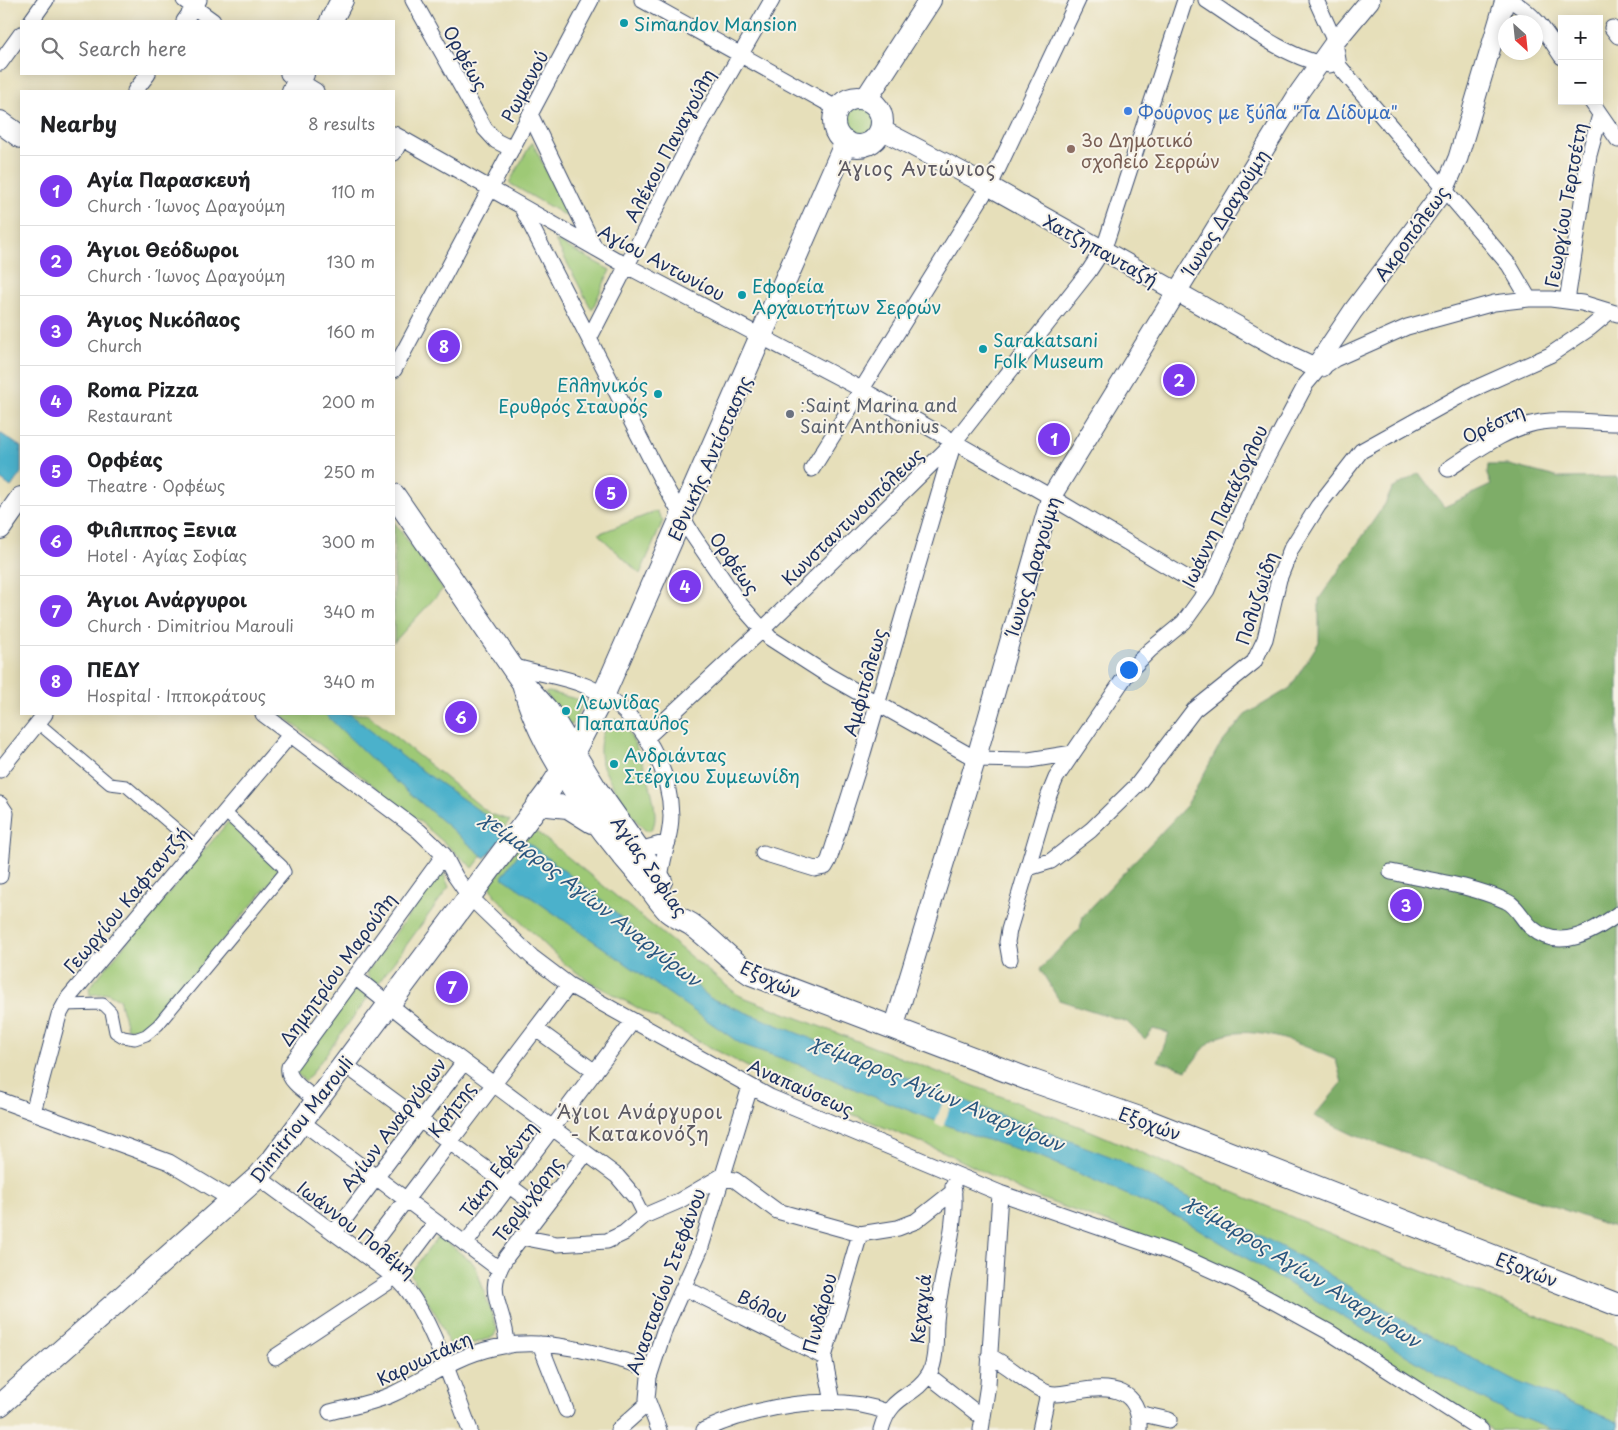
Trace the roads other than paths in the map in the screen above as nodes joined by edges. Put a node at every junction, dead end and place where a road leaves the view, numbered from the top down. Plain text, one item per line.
1 (46, 0) edge
2 (342, 0) edge
3 (413, 0) edge
4 (591, 0) edge
5 (642, 0) edge
6 (772, 0) edge
7 (930, 0) edge
8 (1078, 0) edge
9 (1185, 0) edge
10 (1206, 0) edge
11 (1316, 0) edge
12 (1370, 0) edge
13 (1505, 0) edge
14 (1509, 0) edge
15 (192, 2) edge
16 (31, 20) edge
17 (184, 20) edge
18 (213, 20) edge
19 (332, 20) edge
20 (20, 35) edge
21 (1335, 42) junction
22 (1558, 52) edge
23 (739, 54) junction
24 (0, 63) edge
25 (1319, 64) junction
26 (1339, 66) junction
27 (147, 75) edge
28 (137, 90) edge
29 (866, 100) junction
30 (1594, 105) edge
31 (838, 109) junction
32 (530, 114) junction
33 (1600, 115) junction
34 (0, 122) edge
35 (880, 129) junction
36 (20, 136) edge
37 (398, 136) edge
38 (1618, 140) edge
39 (846, 142) junction
40 (395, 149) edge
41 (512, 150) junction
42 (989, 186) junction
43 (1445, 188) junction
44 (491, 189) junction
45 (521, 206) junction
46 (595, 248) junction
47 (1102, 251) junction
48 (627, 266) junction
49 (1176, 292) junction
50 (1529, 299) junction
51 (1567, 301) junction
52 (1613, 313) edge
53 (762, 336) junction
54 (590, 337) junction
55 (1319, 367) junction
56 (395, 368) edge
57 (861, 389) junction
58 (1618, 423) edge
59 (954, 442) junction
60 (1448, 468) dead end
61 (812, 469) dead end
62 (917, 480) junction
63 (939, 490) junction
64 (395, 496) edge
65 (1051, 497) junction
66 (20, 499) edge
67 (683, 518) junction
68 (2, 524) edge
69 (1207, 590) junction
70 (762, 630) junction
71 (518, 674) junction
72 (603, 696) junction
73 (877, 702) junction
74 (264, 715) edge
75 (42, 718) edge
76 (290, 735) junction
77 (646, 738) junction
78 (1073, 753) junction
79 (976, 759) junction
80 (568, 761) junction
81 (0, 770) edge
82 (0, 804) edge
83 (226, 812) junction
84 (532, 812) junction
85 (602, 830) junction
86 (668, 842) junction
87 (196, 846) junction
88 (639, 850) junction
89 (763, 853) dead end
90 (444, 855) junction
91 (1028, 868) junction
92 (1390, 872) dead end
93 (0, 876) edge
94 (660, 879) junction
95 (475, 889) junction
96 (665, 907) junction
97 (1618, 914) edge
98 (692, 925) junction
99 (1010, 959) dead end
100 (354, 977) junction
101 (569, 986) junction
102 (389, 1004) junction
103 (63, 1005) junction
104 (633, 1021) junction
105 (894, 1027) junction
106 (536, 1029) junction
107 (464, 1062) junction
108 (344, 1064) junction
109 (595, 1072) junction
110 (494, 1084) junction
111 (750, 1087) junction
112 (0, 1100) edge
113 (318, 1101) junction
114 (33, 1112) junction
115 (420, 1120) junction
116 (302, 1122) junction
117 (553, 1128) junction
118 (450, 1142) junction
119 (586, 1153) junction
120 (950, 1172) junction
121 (723, 1176) junction
122 (258, 1177) junction
123 (376, 1178) junction
124 (509, 1186) junction
125 (954, 1191) junction
126 (1000, 1193) junction
127 (634, 1196) joint
128 (232, 1200) junction
129 (406, 1200) junction
130 (542, 1210) junction
131 (644, 1216) junction
132 (436, 1222) junction
133 (334, 1233) junction
134 (860, 1234) junction
135 (521, 1237) junction
136 (465, 1244) junction
137 (364, 1255) junction
138 (498, 1269) junction
139 (394, 1277) junction
140 (685, 1288) junction
141 (1618, 1305) edge
142 (540, 1344) junction
143 (507, 1346) junction
144 (989, 1356) junction
145 (275, 1357) dead end
146 (824, 1357) junction
147 (444, 1365) junction
148 (651, 1368) junction
149 (928, 1375) junction
150 (1048, 1392) junction
151 (833, 1402) junction
152 (648, 1403) junction
153 (0, 1405) edge
154 (566, 1410) dead end
155 (330, 1412) dead end
156 (887, 1412) junction
157 (1138, 1413) junction
158 (1168, 1420) dead end
159 (982, 1424) edge
160 (470, 1430) edge
161 (618, 1430) edge
162 (659, 1430) edge
163 (704, 1430) edge
164 (880, 1430) edge
165 (1040, 1430) edge
166 (1139, 1430) edge
167 (1481, 1430) edge

1 - 16 street
2 - 19 main road
3 - 41 street, Ορφέως
4 - 32 street, Ρωμανού
5 - 23 street
6 - 23 street, Αλέκου Παναγούλη
7 - 29 main road
8 - 42 street
9 - 47 street, Κωνσταντινουπόλεως
10 - 25 street
11 - 21 street
12 - 21 street, Ίωνος Δραγούμη
13 - 43 street, Ακροπόλεως
14 - 22 street
15 - 17 street
15 - 18 street
20 - 24 street
21 - 25 street, Ίωνος Δραγούμη
21 - 26 street
23 - 31 street
23 - 48 street, Αλέκου Παναγούλη
25 - 26 street
25 - 49 street, Ίωνος Δραγούμη
26 - 43 street
27 - 28 street
29 - 31 main road
29 - 35 main road
30 - 33 street
31 - 39 main road
32 - 41 street, Ρωμανού
32 - 46 street
33 - 38 street
33 - 51 street, Γεωργίου Τερτσέτη
34 - 36 main road
35 - 39 main road
35 - 42 street, Χατζηπανταζή
37 - 40 street
37 - 44 street, Αγίου Αντωνίου
39 - 53 main road, Εθνικής Αντίστασης
41 - 44 street, Ρωμανού
42 - 47 street, Χατζηπανταζή
42 - 57 street
43 - 50 street
43 - 55 street, Ακροπόλεως
44 - 45 street, Αγίου Αντωνίου
44 - 56 street, Ρωμανού
45 - 46 street, Αγίου Αντωνίου
45 - 54 street, Ορφέως
46 - 48 street, Αγίου Αντωνίου
47 - 49 street, Χατζηπανταζή
47 - 59 street, Κωνσταντινουπόλεως
48 - 53 street, Αγίου Αντωνίου
48 - 54 street, Αλέκου Παναγούλη
49 - 55 street, Χατζηπανταζή
49 - 65 street, Ίωνος Δραγούμη
50 - 51 street, Ιωάννη Παπάζογλου
50 - 55 street, Ιωάννη Παπάζογλου
51 - 52 street, Ιωάννη Παπάζογλου
52 - 91 street, Πολυζωίδη
53 - 57 street, Αγίου Αντωνίου
53 - 67 main road, Εθνικής Αντίστασης
54 - 67 street, Ορφέως
55 - 69 street, Ιωάννη Παπάζογλου
57 - 59 street, Αγίου Αντωνίου
57 - 61 street
58 - 60 street, Ορέστη
59 - 62 street, Κωνσταντινουπόλεως
59 - 63 street, Αμφιπόλεως
59 - 65 street, Αγίου Αντωνίου
62 - 63 street
62 - 70 street, Κωνσταντινουπόλεως
63 - 73 street, Αμφιπόλεως
64 - 71 main road, Αγίας Σοφίας
65 - 69 street, Αγίου Αντωνίου
65 - 79 street, Ίωνος Δραγούμη
66 - 68 main road
67 - 70 street, Ορφέως
67 - 72 main road, Εθνικής Αντίστασης
69 - 78 street, Ιωάννη Παπάζογλου
70 - 73 street, Ορφέως
70 - 77 street, Κωνσταντινουπόλεως
71 - 72 street
71 - 80 main road, Αγίας Σοφίας
72 - 77 street
72 - 80 main road, Εθνικής Αντίστασης
73 - 79 street, Ορφέως
73 - 89 street, Αμφιπόλεως
74 - 76 street
75 - 81 street
75 - 87 street
76 - 83 street, Γεωργίου Καφταντζή
76 - 90 street
77 - 86 street
78 - 79 street, Ορφέως
78 - 91 street, Ιωάννη Παπάζογλου
79 - 105 street, Ίωνος Δραγούμη
80 - 84 main road
80 - 85 main road, Αγίας Σοφίας
80 - 88 main road, Αγίας Σοφίας
82 - 93 street
83 - 87 street, Γεωργίου Καφταντζή
83 - 103 street
84 - 85 main road
84 - 95 main road, Dimitriou Marouli
85 - 96 main road, Αγίας Σοφίας
86 - 88 street
86 - 94 street
87 - 103 street, Γεωργίου Καφταντζή
88 - 94 main road, Αγίας Σοφίας
90 - 95 street, Αναπαύσεως
90 - 100 street, Δημητρίου Μαρούλη
91 - 99 street, Ιωάννη Παπάζογλου
92 - 97 street
94 - 96 street
94 - 98 main road, Αγίας Σοφίας
95 - 101 street, Αναπαύσεως
95 - 102 main road, Dimitriou Marouli
96 - 98 main road, Αγίας Σοφίας
98 - 105 main road, Εξοχών
100 - 102 street
100 - 113 street, Δημητρίου Μαρούλη
101 - 104 street, Αναπαύσεως
101 - 106 street, Κρήτης
102 - 107 street
102 - 108 main road, Dimitriou Marouli
103 - 114 street, Γεωργίου Καφταντζή
104 - 109 street, Τάκη Εφέντη
104 - 111 street, Αναπαύσεως
105 - 141 main road, Εξοχών
106 - 109 street
106 - 110 street, Κρήτης
107 - 110 street
107 - 115 street, Αγίων Αναργύρων
108 - 113 main road, Dimitriou Marouli
108 - 115 street
109 - 117 street, Τάκη Εφέντη
110 - 117 street
110 - 118 street, Κρήτης
111 - 120 street, Αναπαύσεως
111 - 121 street, Αναστασίου Στεφάνου
112 - 114 street
113 - 116 main road, Dimitriou Marouli
114 - 128 street
115 - 118 street
115 - 123 street, Αγίων Αναργύρων
116 - 122 main road, Dimitriou Marouli
116 - 123 street
117 - 119 street
117 - 124 street, Τάκη Εφέντη
118 - 124 street
118 - 129 street, Κρήτης
119 - 127 street
119 - 130 street, Τερψιχόρης
120 - 125 street, Κεχαγιά
120 - 126 street, Αναπαύσεως
121 - 131 street
121 - 134 street
121 - 140 street, Αναστασίου Στεφάνου
122 - 128 main road, Dimitriou Marouli
122 - 133 street, Ιωάννου Πολέμη
123 - 129 street
123 - 133 street, Αγίων Αναργύρων
124 - 130 street
124 - 136 street, Τάκη Εφέντη
125 - 134 street
125 - 149 street, Κεχαγιά
126 - 144 street
126 - 167 street, Αναπαύσεως
127 - 131 street
128 - 153 main road, Dimitriou Marouli
129 - 132 street
129 - 137 street, Κρήτης
130 - 135 street, Τερψιχόρης
131 - 135 street
132 - 136 street
132 - 139 street
133 - 137 street, Ιωάννου Πολέμη
134 - 146 street, Πινδάρου
135 - 138 street, Τερψιχόρης
136 - 138 street
137 - 139 street, Ιωάννου Πολέμη
138 - 143 street
139 - 145 street
139 - 147 street, Ιωάννου Πολέμη
140 - 146 street, Βόλου
140 - 148 street, Αναστασίου Στεφάνου
142 - 143 street, Καρυωτάκη
142 - 148 street, Καρυωτάκη
142 - 154 street
143 - 147 street, Καρυωτάκη
144 - 150 street
144 - 159 street
146 - 151 street, Πινδάρου
147 - 155 street, Καρυωτάκη
147 - 160 street, Ιωάννου Πολέμη
148 - 152 street, Αναστασίου Στεφάνου
149 - 156 street
149 - 159 street
150 - 157 street
150 - 165 street
151 - 156 street
151 - 163 street
152 - 161 street
152 - 162 street, Αναστασίου Στεφάνου
156 - 164 street
157 - 158 street
157 - 166 street

